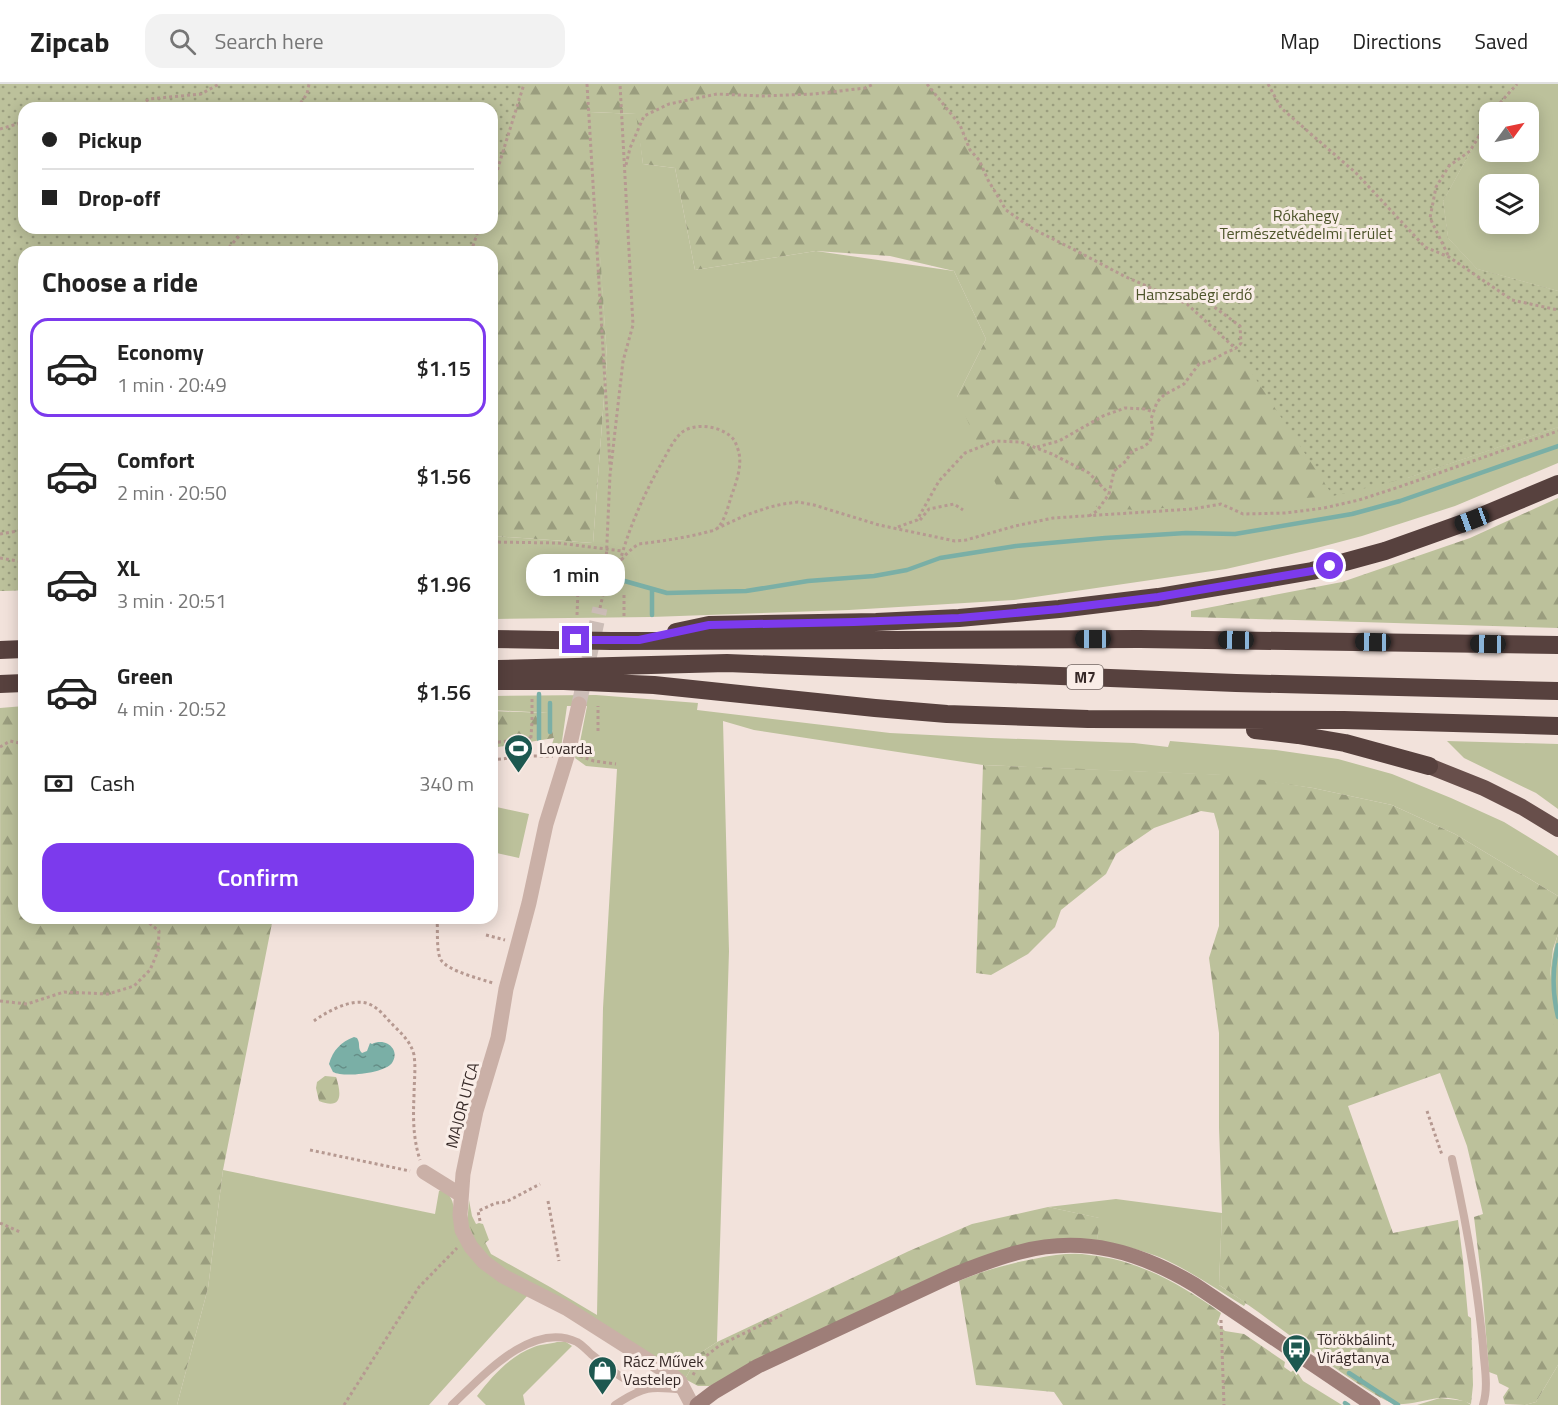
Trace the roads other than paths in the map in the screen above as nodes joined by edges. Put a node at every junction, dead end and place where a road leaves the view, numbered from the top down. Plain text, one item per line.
1 (1558, 484) edge
2 (498, 639) edge
3 (639, 640) junction
4 (1558, 645) edge
5 (18, 649) edge
6 (0, 650) edge
7 (498, 670) edge
8 (566, 674) junction
9 (611, 674) junction
10 (498, 680) edge
11 (18, 683) edge
12 (0, 684) edge
13 (1558, 692) edge
14 (579, 704) tunnel mouth
15 (1088, 719) junction
16 (1558, 726) edge
17 (1429, 766) joint
18 (1558, 829) edge
19 (1452, 1159) dead end
20 (424, 1172) road end
21 (461, 1195) junction
22 (645, 1388) junction
23 (685, 1390) junction
24 (452, 1405) edge
25 (615, 1405) edge
26 (692, 1405) edge
27 (697, 1405) edge
28 (1373, 1405) edge
29 (1483, 1405) edge

1 - 3 highway
2 - 3 highway
3 - 4 highway
5 - 6 highway
7 - 8 highway
8 - 9 highway
8 - 10 highway
9 - 13 highway, M7
9 - 15 highway
11 - 12 highway
14 - 21 street, MAJOR UTCA
15 - 16 highway
15 - 17 highway
17 - 18 highway
19 - 29 lane
20 - 21 street
21 - 23 street, MAJOR UTCA
22 - 23 lane
22 - 24 lane
22 - 25 lane
23 - 26 street, MAJOR UTCA
27 - 28 main road

